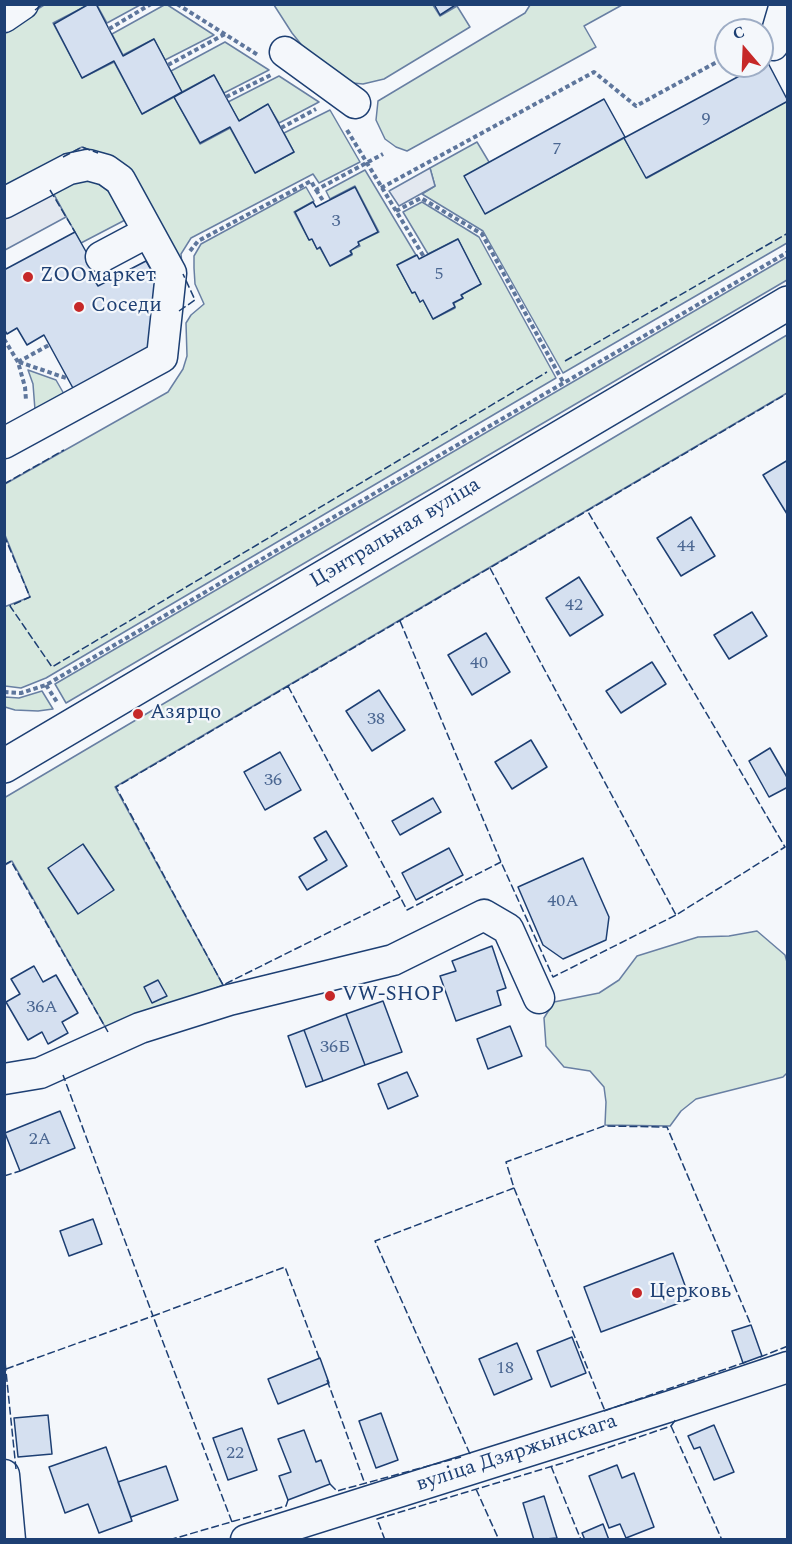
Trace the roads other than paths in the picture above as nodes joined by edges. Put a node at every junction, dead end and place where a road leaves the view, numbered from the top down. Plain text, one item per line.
1 (23, 4) edge
2 (785, 4) edge
3 (4, 16) edge
4 (774, 42) edge
5 (276, 60) road end
6 (349, 112) road end
7 (4, 203) edge
8 (148, 232) junction
9 (101, 256) dead end
10 (788, 303) edge
11 (4, 443) edge
12 (4, 766) edge
13 (539, 998) dead end
14 (4, 1079) edge
15 (788, 1367) edge
16 (4, 1475) edge
17 (10, 1539) edge
18 (246, 1539) edge

1 - 3 street
2 - 4 street
5 - 6 street
7 - 8 street
8 - 9 street
8 - 11 street
10 - 12 main road, Цэнтральная вуліца
13 - 14 street
15 - 18 street, вуліца Дзяржынскага
16 - 17 street

